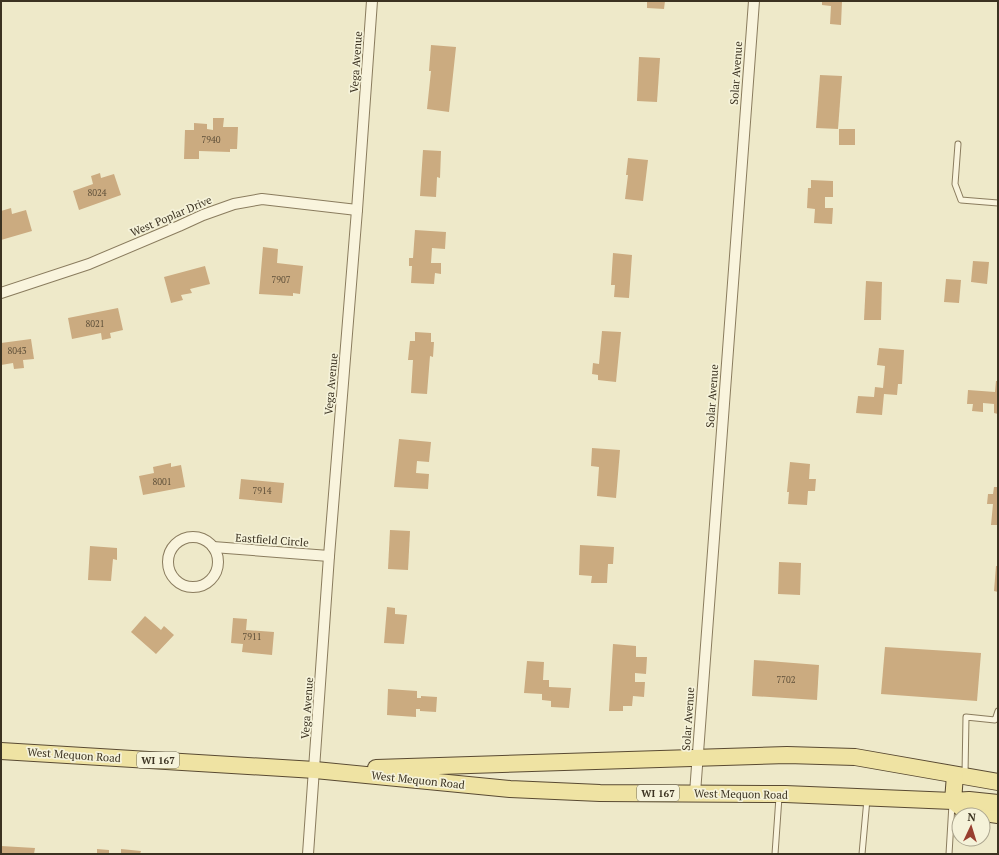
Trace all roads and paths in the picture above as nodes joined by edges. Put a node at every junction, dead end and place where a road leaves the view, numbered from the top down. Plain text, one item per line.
1 (372, 1) edge
2 (754, 1) edge
3 (958, 144) dead end
4 (998, 203) edge
5 (357, 210) junction
6 (1, 293) edge
7 (213, 548) junction
8 (329, 556) junction
9 (998, 711) edge
10 (1, 751) edge
11 (697, 757) junction
12 (315, 770) junction
13 (960, 776) junction
14 (995, 781) edge
15 (695, 793) junction
16 (779, 794) junction
17 (867, 798) junction
18 (953, 801) junction
19 (998, 803) edge
20 (960, 807) edge
21 (308, 854) edge
22 (775, 854) edge
23 (862, 854) edge
24 (948, 854) edge

1 - 5 street, Vega Avenue
2 - 11 street, Solar Avenue
3 - 4 lane
5 - 6 street, West Poplar Drive
5 - 8 street, Vega Avenue
7 - 7 street, Eastfield Circle
7 - 8 street, Eastfield Circle
8 - 12 street, Vega Avenue
9 - 13 lane
10 - 12 main road, West Mequon Road / WI 167
11 - 12 main road, West Mequon Road / WI 167
11 - 13 main road, West Mequon Road / WI 167
11 - 15 street, Solar Avenue
12 - 15 main road, West Mequon Road / WI 167
12 - 21 street, Vega Avenue
13 - 14 main road, West Mequon Road / WI 167
13 - 18 main road
15 - 16 main road, West Mequon Road / WI 167
16 - 17 main road, West Mequon Road / WI 167
16 - 22 lane
17 - 18 main road, West Mequon Road / WI 167
17 - 23 lane
18 - 19 main road
18 - 20 main road, West Mequon Road / WI 167
18 - 24 lane

